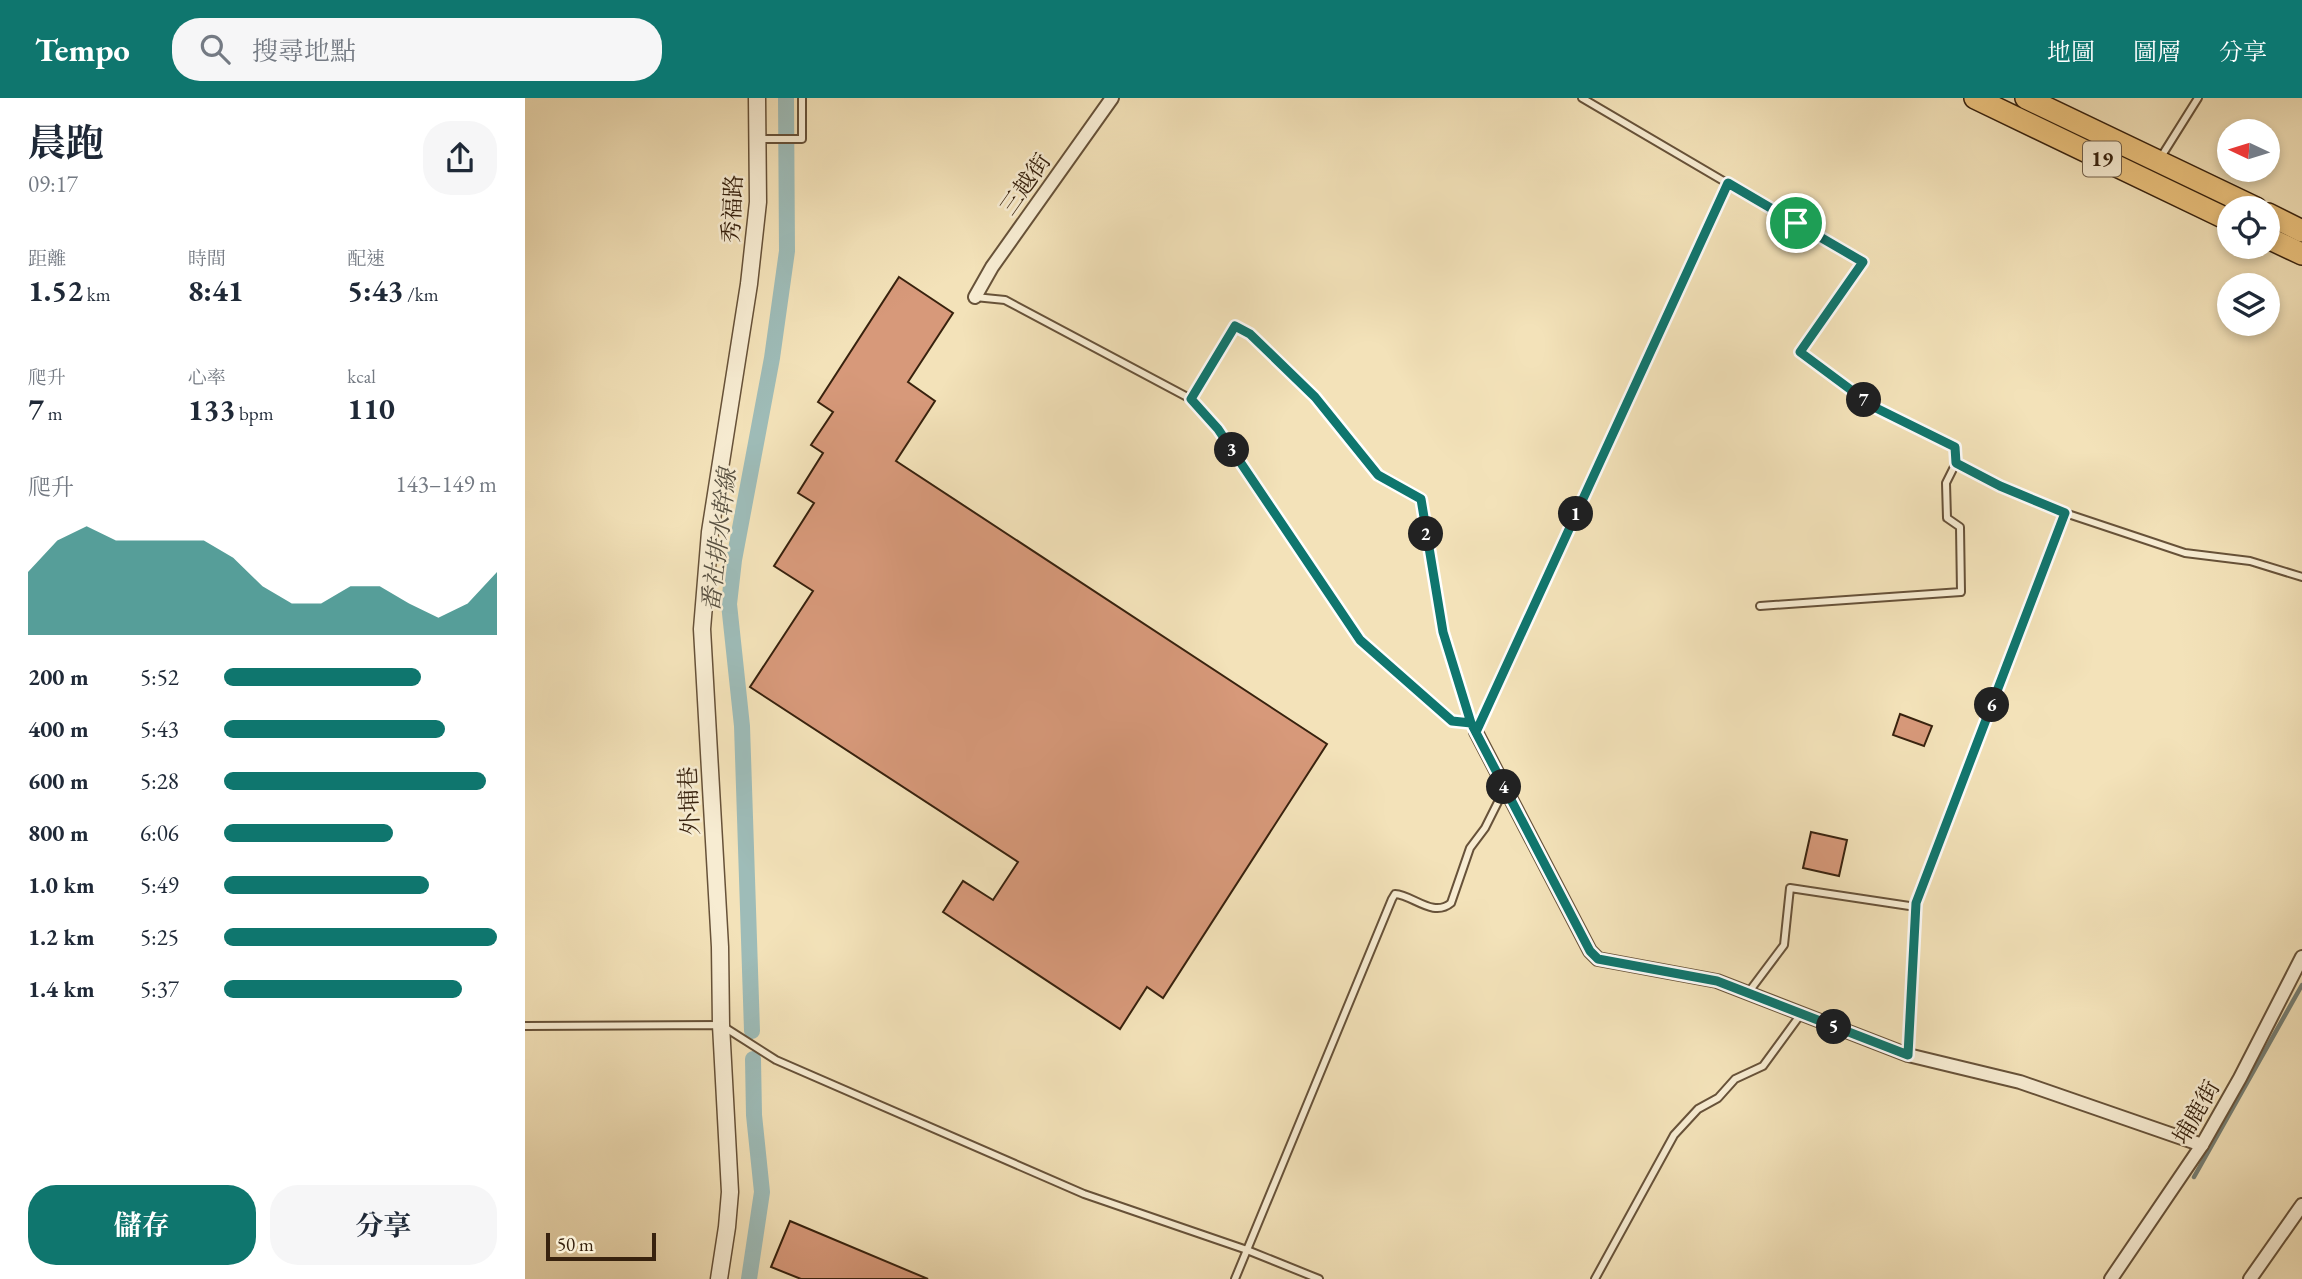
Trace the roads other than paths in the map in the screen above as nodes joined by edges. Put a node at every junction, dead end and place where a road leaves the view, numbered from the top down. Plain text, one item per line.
1 (757, 98) edge
2 (802, 98) edge
3 (1112, 98) edge
4 (1582, 98) edge
5 (1975, 98) edge
6 (2027, 98) edge
7 (2198, 98) edge
8 (758, 139) junction
9 (2158, 161) junction
10 (1728, 183) junction
11 (2231, 196) edge
12 (2217, 214) edge
13 (2280, 220) edge
14 (2302, 230) edge
15 (2280, 244) edge
16 (2302, 254) edge
17 (975, 297) joint
18 (744, 322) joint
19 (1191, 399) junction
20 (1956, 463) junction
21 (2065, 513) junction
22 (2302, 578) edge
23 (1760, 606) dead end
24 (1474, 728) junction
25 (1505, 789) junction
26 (1916, 907) junction
27 (2302, 957) edge
28 (1748, 993) junction
29 (1801, 1014) junction
30 (525, 1026) edge
31 (721, 1026) junction
32 (1908, 1055) junction
33 (2202, 1145) junction
34 (2302, 1205) edge
35 (1247, 1250) junction
36 (719, 1279) edge
37 (1235, 1279) edge
38 (1319, 1279) edge
39 (1595, 1279) edge
40 (2111, 1279) edge
41 (2250, 1279) edge

1 - 8 street, 秀福路
2 - 8 lane
3 - 17 street, 三越街
4 - 10 lane
5 - 12 main road, 19
6 - 9 main road, 19
7 - 9 lane
8 - 18 street, 秀福路
9 - 11 main road, 19
10 - 20 lane
10 - 24 lane
13 - 14 main road
15 - 16 main road
17 - 19 lane
18 - 31 street, 外埔巷
19 - 24 lane
19 - 24 lane
20 - 21 lane
20 - 23 lane
21 - 22 lane
21 - 26 lane
24 - 25 street
25 - 28 street
25 - 35 lane
26 - 28 lane
26 - 32 lane
27 - 33 street, 埔鹿街
28 - 29 street
29 - 32 street
29 - 39 lane
30 - 31 lane
31 - 35 lane
31 - 36 street, 外埔巷
32 - 33 street
33 - 40 street, 埔鹿街
34 - 41 street
35 - 37 lane
35 - 38 lane

